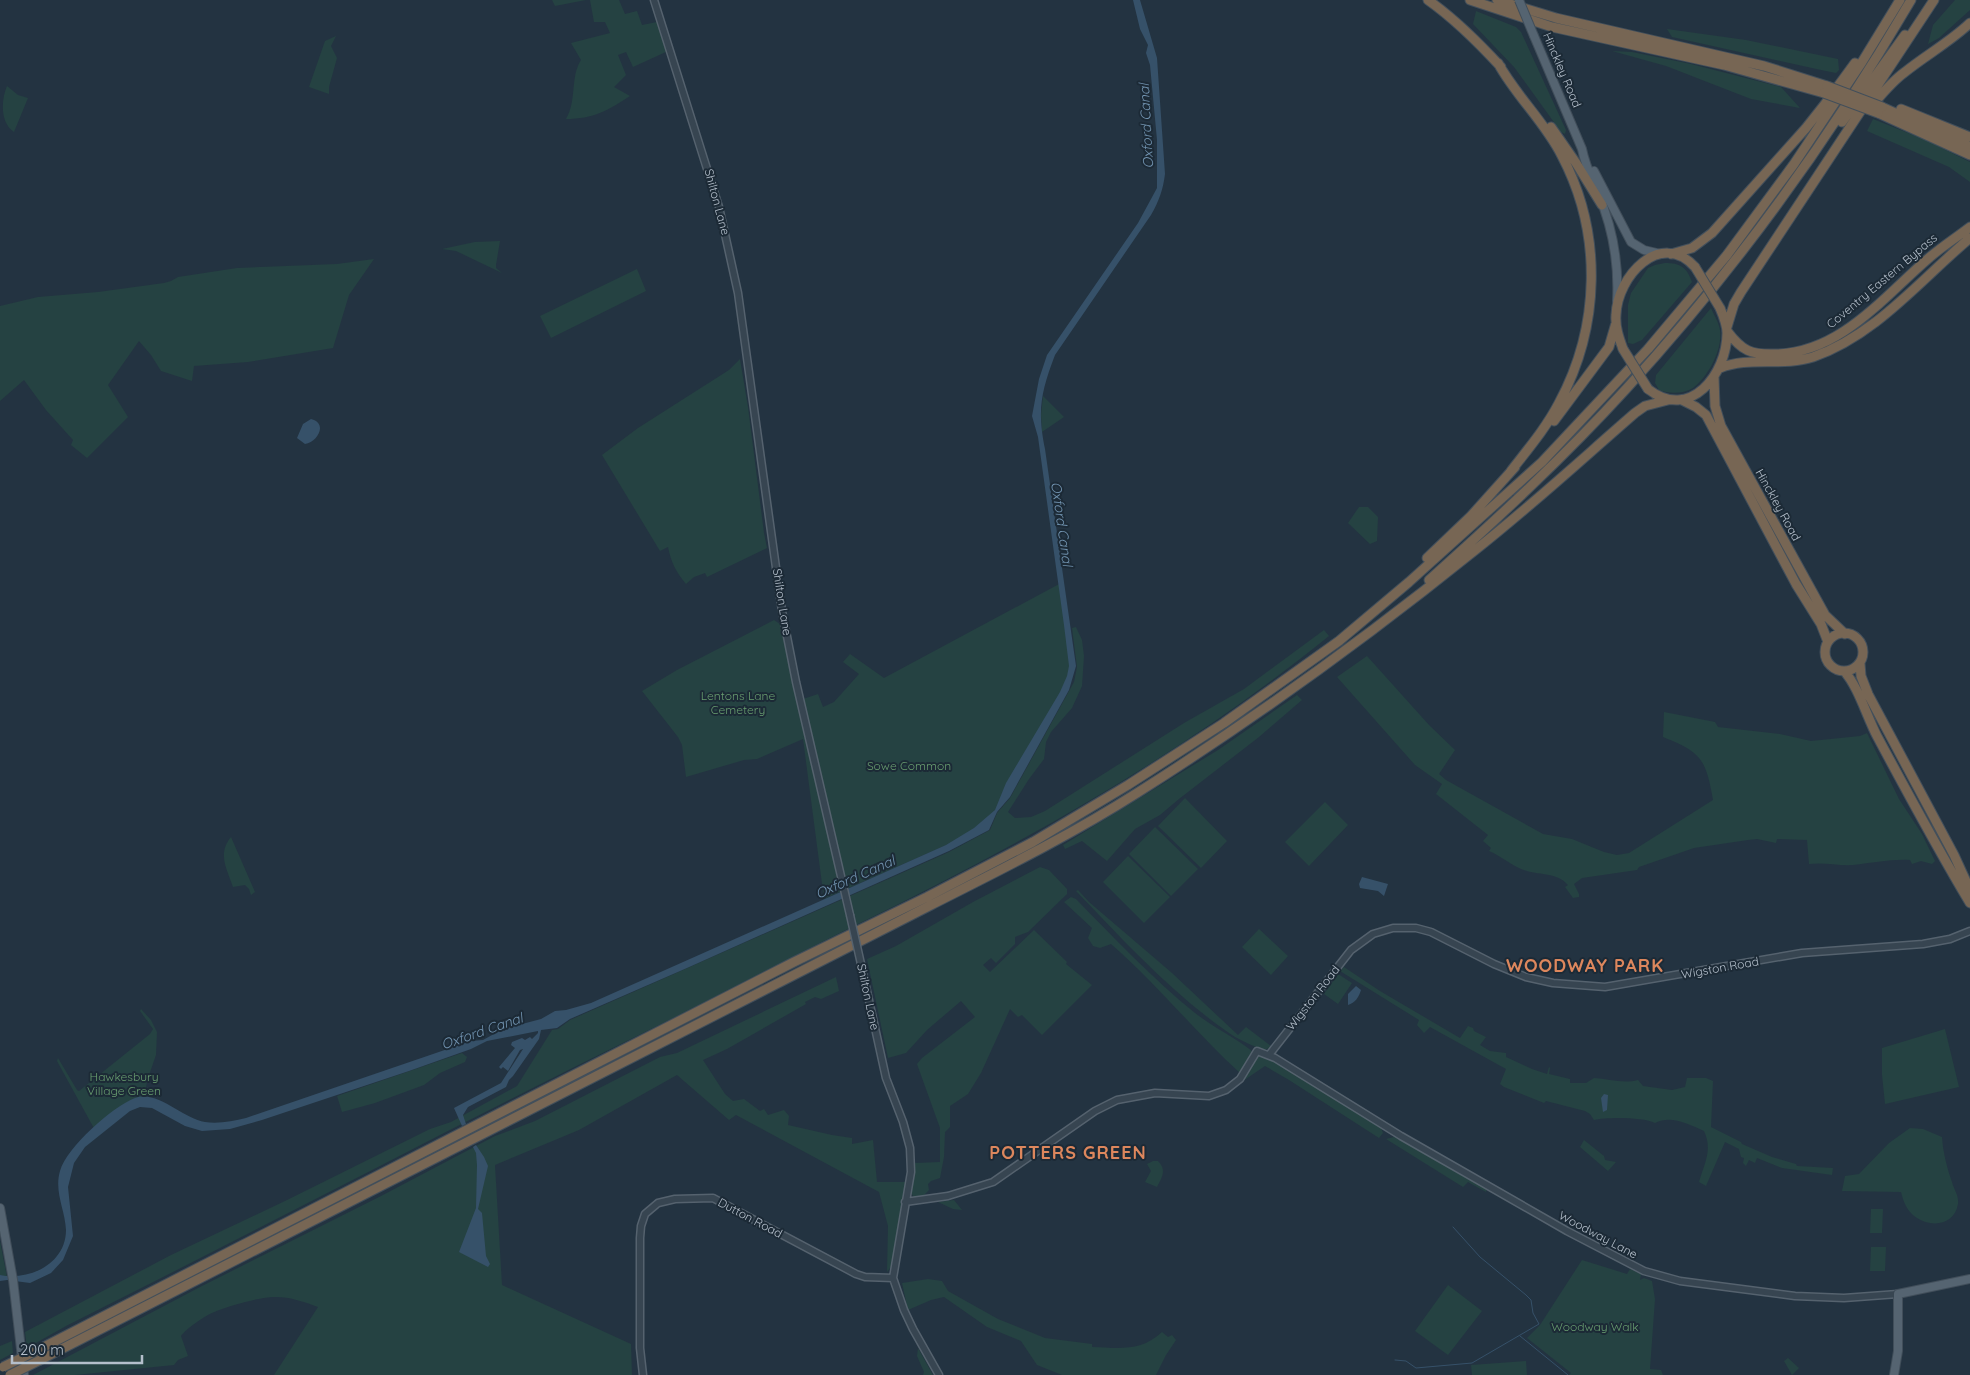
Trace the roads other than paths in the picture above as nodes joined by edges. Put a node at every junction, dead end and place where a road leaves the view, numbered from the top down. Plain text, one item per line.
1 (654, 0) edge
2 (1428, 0) edge
3 (1470, 0) edge
4 (1497, 0) edge
5 (1520, 0) edge
6 (1896, 0) edge
7 (1900, 0) edge
8 (1911, 0) edge
9 (1931, 3) edge
10 (1970, 23) edge
11 (1498, 63) junction
12 (1825, 90) junction
13 (1881, 108) junction
14 (1970, 137) edge
15 (1970, 147) edge
16 (1582, 149) junction
17 (1970, 155) edge
18 (1803, 169) junction
19 (1808, 192) junction
20 (1602, 205) junction
21 (1970, 227) edge
22 (1970, 238) edge
23 (1661, 254) junction
24 (1671, 254) junction
25 (1617, 307) junction
26 (1616, 323) junction
27 (1727, 329) junction
28 (1720, 368) junction
29 (1714, 377) junction
30 (1668, 400) junction
31 (1682, 400) junction
32 (1511, 471) junction
33 (1845, 634) junction
34 (1339, 641) junction
35 (1828, 642) junction
36 (1345, 651) junction
37 (1860, 662) junction
38 (1844, 671) junction
39 (1970, 890) edge
40 (1970, 903) edge
41 (1969, 930) edge
42 (1269, 1055) junction
43 (905, 1202) junction
44 (0, 1208) edge
45 (893, 1278) junction
46 (1970, 1279) edge
47 (1898, 1294) junction
48 (1, 1368) edge
49 (10, 1375) edge
50 (24, 1375) edge
51 (643, 1375) edge
52 (939, 1375) edge
53 (1894, 1375) edge

1 - 43 street, Shilton Lane, bridge
2 - 11 highway
3 - 12 highway
4 - 12 highway
5 - 16 main road, Hinckley Road, bridge
6 - 24 highway
7 - 34 highway
8 - 18 highway
9 - 18 highway
9 - 19 highway
10 - 19 highway
11 - 20 highway
11 - 32 highway
12 - 13 highway, bridge
12 - 13 highway, bridge
13 - 14 highway
13 - 15 highway
13 - 17 highway
16 - 20 main road, Hinckley Road
16 - 23 main road, Hinckley Road
18 - 36 highway
19 - 27 highway
20 - 25 main road, Hinckley Road
21 - 27 highway, Coventry Eastern Bypass
22 - 28 highway, Coventry Eastern Bypass
23 - 24 highway
23 - 25 highway
24 - 27 highway, bridge
25 - 26 highway
26 - 30 highway, bridge
26 - 32 highway
27 - 28 highway
28 - 29 highway
29 - 31 highway
29 - 33 highway, Hinckley Road
30 - 31 highway
30 - 36 highway
31 - 35 highway, Hinckley Road
32 - 34 highway
33 - 35 highway
33 - 37 highway
34 - 48 highway, bridge
35 - 38 highway
36 - 49 highway, bridge
37 - 38 highway
37 - 39 highway
38 - 40 highway
41 - 42 street, Wigston Road
42 - 43 street, Woodway Lane
42 - 47 street, Woodway Lane
43 - 45 street, Shilton Lane
44 - 50 main road
45 - 51 street, Dutton Road
45 - 52 street
46 - 47 main road, Woodway Lane
47 - 53 main road

